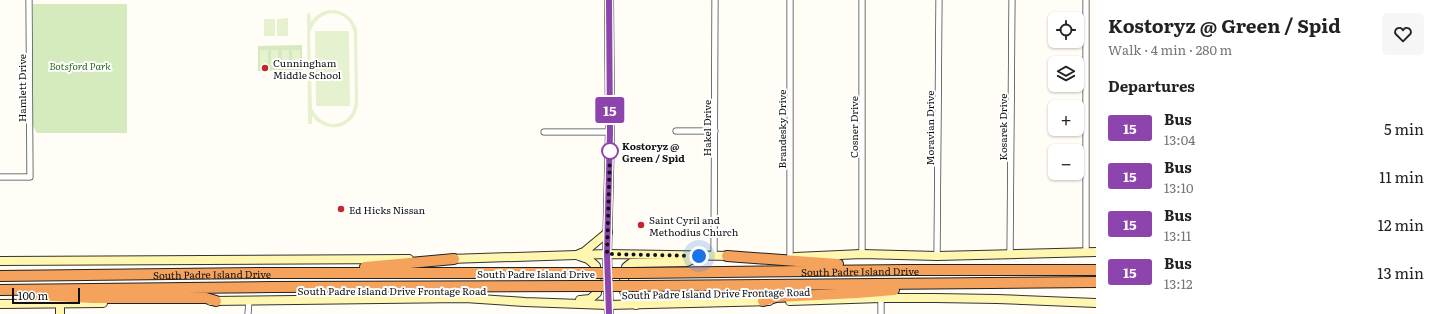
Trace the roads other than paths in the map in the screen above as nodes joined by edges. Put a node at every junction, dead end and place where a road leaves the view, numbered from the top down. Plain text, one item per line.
1 (30, 0) edge
2 (609, 0) edge
3 (715, 0) edge
4 (790, 0) edge
5 (862, 0) edge
6 (939, 0) edge
7 (1012, 0) edge
8 (1086, 0) edge
9 (676, 131) dead end
10 (715, 131) junction
11 (544, 132) dead end
12 (610, 132) junction
13 (0, 177) edge
14 (608, 232) junction
15 (1086, 252) junction
16 (1096, 252) edge
17 (607, 254) junction
18 (862, 254) junction
19 (1010, 254) junction
20 (577, 255) junction
21 (699, 256) junction
22 (714, 256) junction
23 (727, 256) junction
24 (936, 256) junction
25 (790, 257) junction
26 (454, 259) junction
27 (0, 261) edge
28 (906, 270) junction
29 (1096, 270) edge
30 (256, 273) junction
31 (0, 276) edge
32 (1096, 282) edge
33 (956, 283) junction
34 (0, 290) edge
35 (11, 290) junction
36 (881, 298) junction
37 (249, 300) junction
38 (216, 301) junction
39 (763, 301) junction
40 (525, 302) junction
41 (1096, 303) edge
42 (0, 304) edge
43 (60, 304) junction
44 (608, 305) junction
45 (636, 305) junction
46 (60, 314) edge
47 (248, 314) edge
48 (608, 314) edge
49 (881, 314) edge

1 - 13 street, Hamlett Drive
2 - 12 main road
3 - 10 street, Hakel Drive
4 - 25 street, Brandesky Drive
5 - 18 street, Cosner Drive
6 - 24 street, Moravian Drive
7 - 19 street, Kosarek Drive
8 - 15 street
9 - 10 street
10 - 22 street, Hakel Drive
11 - 12 street
12 - 14 main road
14 - 17 main road
14 - 20 main road
15 - 16 main road
15 - 19 main road
17 - 20 main road
17 - 21 main road
17 - 44 main road
18 - 24 main road
18 - 25 main road
19 - 24 main road
20 - 26 main road
20 - 40 main road
21 - 22 main road
21 - 45 main road
22 - 23 main road
23 - 25 main road
23 - 28 highway
26 - 27 main road
26 - 30 highway
28 - 29 highway, South Padre Island Drive
28 - 30 highway, South Padre Island Drive, bridge
30 - 31 highway, South Padre Island Drive
32 - 33 highway, South Padre Island Drive
33 - 35 highway, South Padre Island Drive, bridge
33 - 39 highway
34 - 35 highway, South Padre Island Drive
35 - 38 highway
36 - 39 main road, South Padre Island Drive Frontage Road
36 - 41 main road, South Padre Island Drive Frontage Road
36 - 49 street
37 - 38 main road, South Padre Island Drive Frontage Road
37 - 40 main road, South Padre Island Drive Frontage Road
37 - 47 street
38 - 43 main road, South Padre Island Drive Frontage Road
39 - 45 main road, South Padre Island Drive Frontage Road
40 - 44 main road, South Padre Island Drive Frontage Road
42 - 43 main road, South Padre Island Drive Frontage Road
43 - 46 main road
44 - 45 main road, South Padre Island Drive Frontage Road
44 - 48 main road

